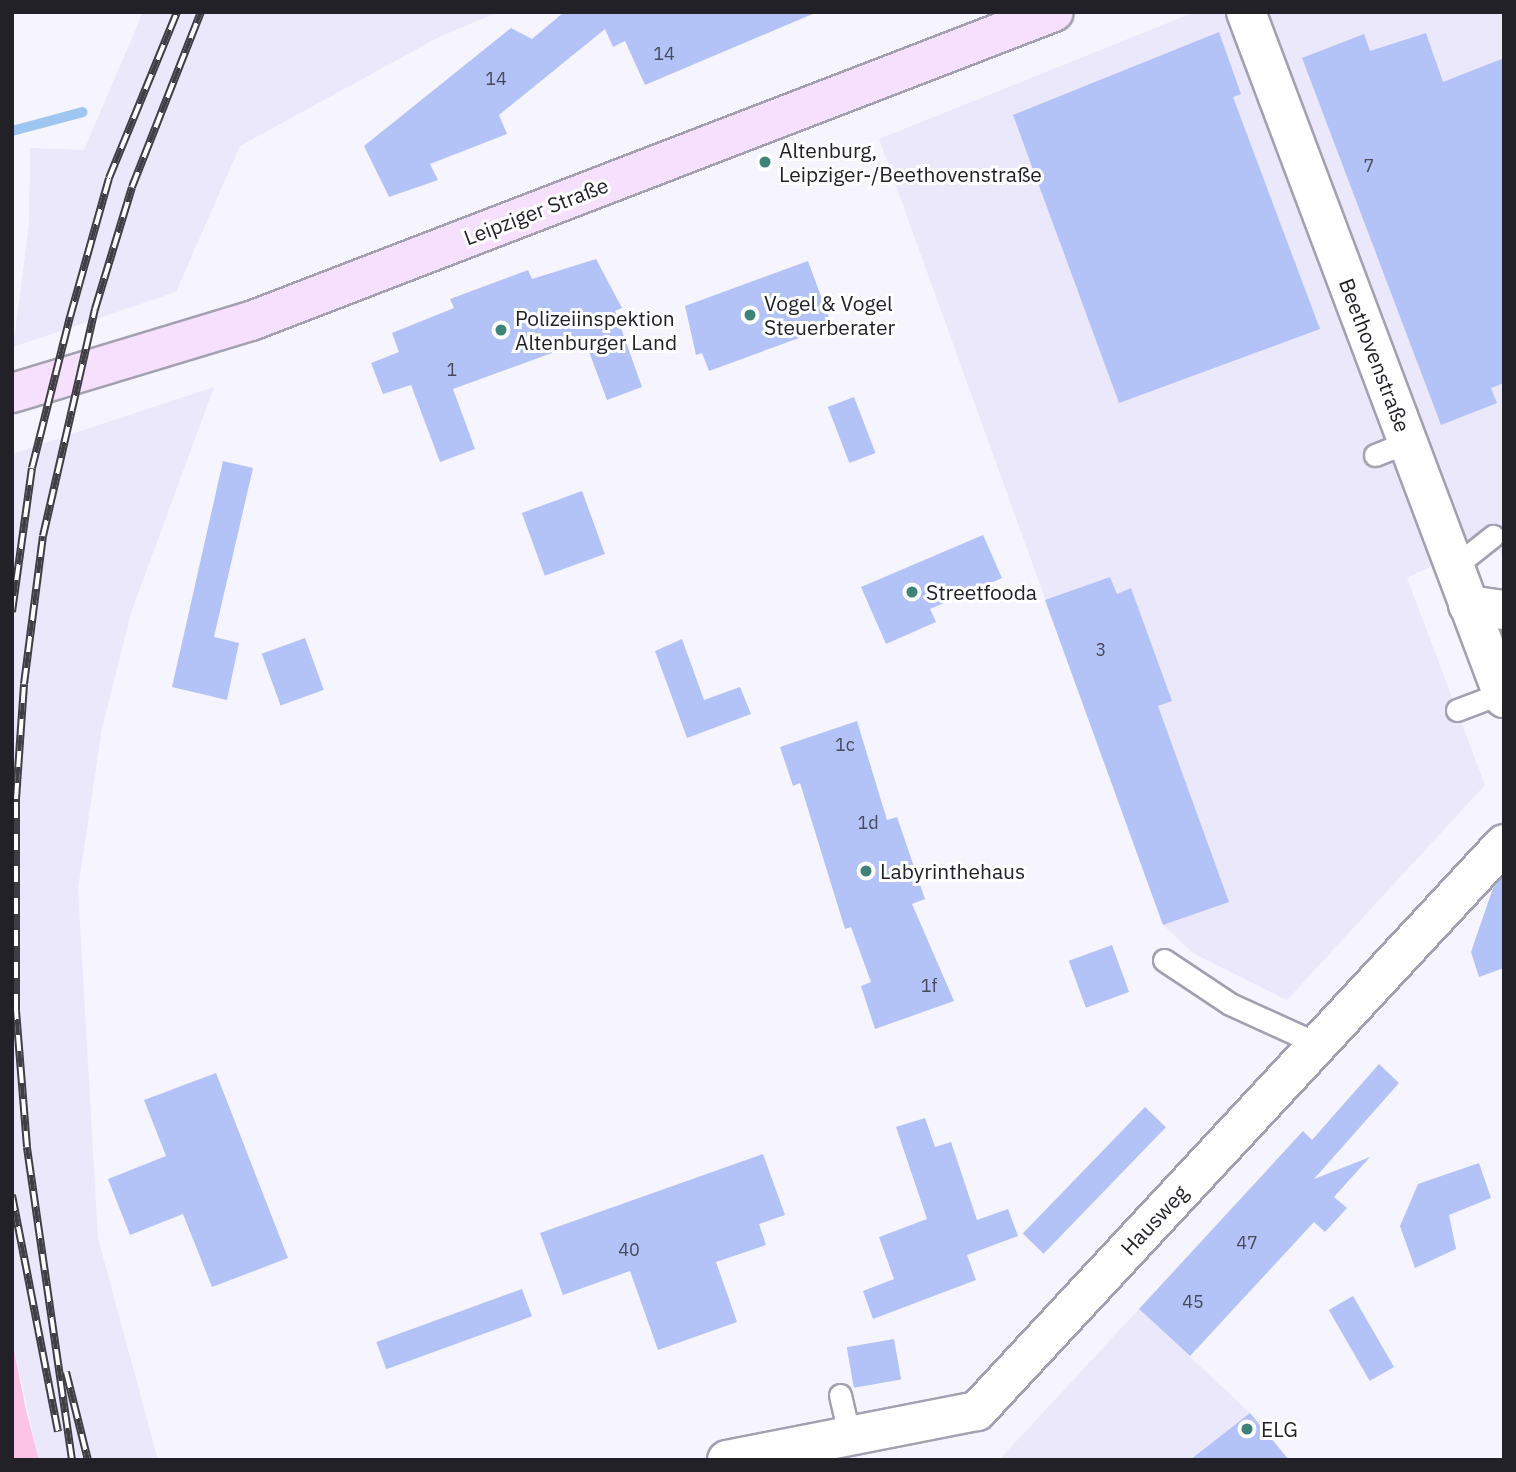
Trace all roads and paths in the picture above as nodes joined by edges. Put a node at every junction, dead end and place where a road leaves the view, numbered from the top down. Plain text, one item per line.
1 (1054, 12) edge
2 (1246, 12) edge
3 (12, 393) edge
4 (1493, 536) dead end
5 (1454, 567) junction
6 (1486, 608) edge
7 (1503, 696) edge
8 (1457, 710) dead end
9 (1504, 844) edge
10 (1164, 960) dead end
11 (1318, 1044) junction
12 (840, 1395) dead end
13 (849, 1434) junction
14 (727, 1460) edge

1 - 3 street, Leipziger Straße
2 - 5 street, Beethovenstraße
4 - 5 lane
5 - 6 street, Beethovenstraße
6 - 7 street, Beethovenstraße
7 - 8 lane
9 - 11 street, Hausweg
10 - 11 lane
11 - 13 street, Hausweg
12 - 13 lane
13 - 14 street, Hausweg

